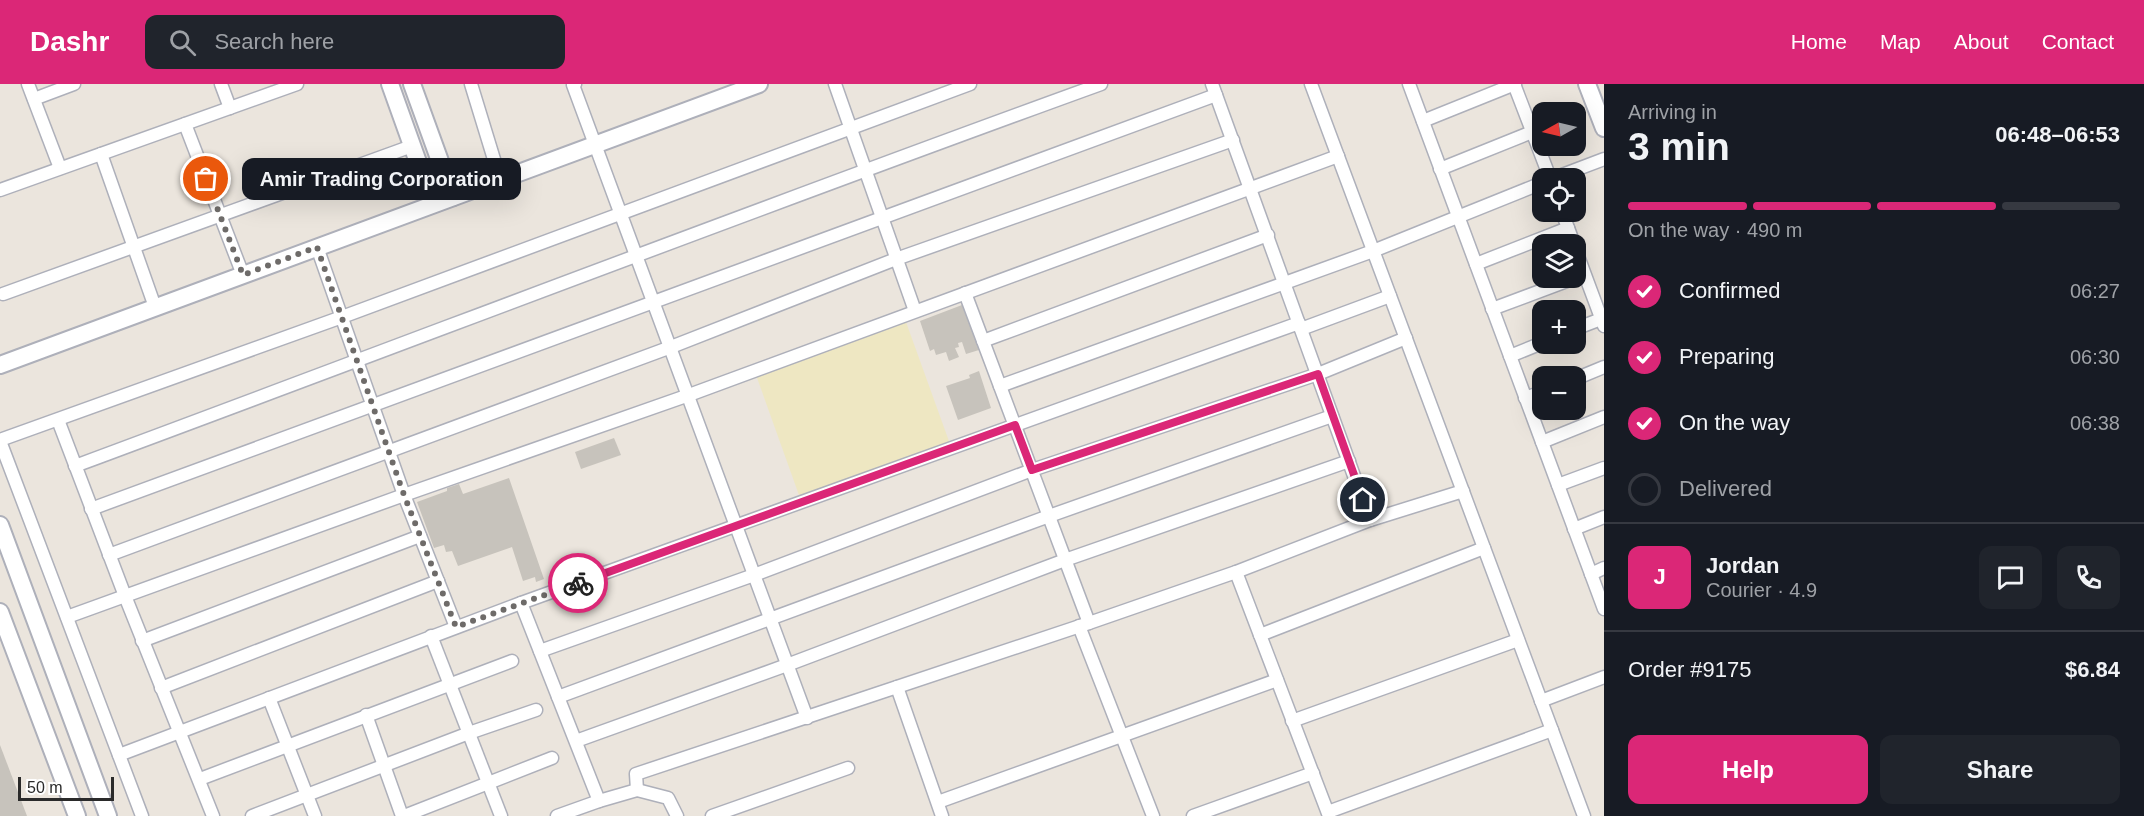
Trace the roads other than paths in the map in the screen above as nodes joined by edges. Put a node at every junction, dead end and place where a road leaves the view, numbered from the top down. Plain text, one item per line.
1 (28, 84) edge
2 (74, 84) edge
3 (221, 84) edge
4 (297, 84) edge
5 (390, 84) edge
6 (412, 84) edge
7 (471, 84) edge
8 (575, 84) edge
9 (759, 84) edge
10 (834, 84) edge
11 (970, 84) edge
12 (1101, 84) edge
13 (1311, 84) edge
14 (1409, 84) edge
15 (1514, 84) edge
16 (728, 89) edge
17 (1214, 89) edge
18 (1595, 92) edge
19 (34, 99) junction
20 (230, 108) junction
21 (1423, 121) junction
22 (185, 124) junction
23 (1604, 128) edge
24 (850, 129) junction
25 (1532, 132) joint
26 (1233, 140) junction
27 (594, 145) junction
28 (412, 146) junction
29 (101, 154) junction
30 (1338, 156) junction
31 (1604, 159) edge
32 (60, 168) junction
33 (1580, 168) edge
34 (865, 169) junction
35 (1440, 169) junction
36 (500, 179) junction
37 (1250, 187) junction
38 (1532, 187) edge
39 (0, 190) edge
40 (453, 197) junction
41 (433, 204) junction
42 (620, 214) junction
43 (220, 216) junction
44 (881, 216) junction
45 (1458, 217) junction
46 (1566, 222) edge
47 (1568, 228) junction
48 (1570, 234) edge
49 (1268, 235) junction
50 (134, 247) junction
51 (317, 247) junction
52 (1373, 251) junction
53 (637, 256) junction
54 (896, 259) junction
55 (1476, 264) junction
56 (243, 275) junction
57 (1285, 284) junction
58 (1547, 288) edge
59 (1585, 288) edge
60 (965, 293) junction
61 (3, 294) dead end
62 (1390, 296) junction
63 (654, 303) junction
64 (155, 307) junction
65 (1492, 309) junction
66 (915, 311) junction
67 (342, 318) junction
68 (1603, 322) edge
69 (1300, 326) junction
70 (1586, 326) edge
71 (1406, 338) junction
72 (983, 341) junction
73 (671, 347) junction
74 (1532, 347) edge
75 (1510, 356) junction
76 (357, 361) junction
77 (0, 365) edge
78 (1604, 368) edge
79 (1318, 374) junction
80 (1586, 375) edge
81 (1000, 386) junction
82 (689, 395) junction
83 (1532, 396) edge
84 (1526, 398) junction
85 (373, 406) junction
86 (1332, 416) junction
87 (1604, 417) edge
88 (58, 420) junction
89 (1015, 425) junction
90 (0, 440) edge
91 (1542, 442) junction
92 (389, 451) junction
93 (1349, 461) junction
94 (75, 466) junction
95 (1604, 468) edge
96 (1032, 470) junction
97 (1558, 485) junction
98 (1463, 490) junction
99 (404, 495) junction
100 (91, 509) junction
101 (1049, 516) junction
102 (1604, 517) edge
103 (1370, 519) junction
104 (0, 525) edge
105 (736, 526) junction
106 (1574, 529) junction
107 (420, 536) junction
108 (1484, 548) junction
109 (109, 555) junction
110 (1065, 560) junction
111 (1604, 568) edge
112 (1236, 572) junction
113 (1591, 574) junction
114 (754, 575) junction
115 (438, 581) junction
116 (125, 596) junction
117 (521, 603) junction
118 (1604, 609) edge
119 (0, 612) edge
120 (67, 617) junction
121 (770, 619) junction
122 (1084, 625) junction
123 (456, 627) junction
124 (1260, 635) junction
125 (431, 636) junction
126 (1518, 640) junction
127 (142, 641) junction
128 (540, 651) junction
129 (512, 661) dead end
130 (787, 665) junction
131 (1604, 677) edge
132 (1277, 680) junction
133 (450, 684) junction
134 (897, 687) junction
135 (161, 688) junction
136 (558, 697) junction
137 (269, 698) junction
138 (1541, 701) junction
139 (536, 710) dead end
140 (366, 715) junction
141 (807, 718) junction
142 (1292, 721) junction
143 (1552, 730) junction
144 (178, 732) junction
145 (469, 733) junction
146 (1122, 734) junction
147 (576, 741) junction
148 (288, 746) junction
149 (119, 754) junction
150 (552, 758) dead end
151 (384, 766) junction
152 (848, 768) dead end
153 (1313, 773) junction
154 (200, 779) junction
155 (489, 783) junction
156 (637, 790) junction
157 (307, 796) junction
158 (599, 801) junction
159 (938, 802) junction
160 (1328, 814) edge
161 (77, 816) edge
162 (108, 816) edge
163 (142, 816) edge
164 (213, 816) edge
165 (252, 816) edge
166 (315, 816) edge
167 (403, 816) edge
168 (501, 816) edge
169 (557, 816) edge
170 (677, 816) edge
171 (712, 816) edge
172 (942, 816) edge
173 (1153, 816) edge
174 (1193, 816) edge
175 (1584, 816) edge

1 - 19 street
2 - 19 street
3 - 20 street
4 - 20 street
5 - 28 street
6 - 40 street
7 - 36 street
8 - 27 street
9 - 16 street
10 - 24 street
11 - 24 street
12 - 34 street
13 - 30 street
14 - 21 street
15 - 21 street
15 - 25 street
16 - 27 street
17 - 26 street
17 - 44 street
18 - 23 street
19 - 32 street
20 - 22 street
21 - 35 street
22 - 29 street
22 - 43 street
24 - 34 street
24 - 42 street
25 - 35 street
26 - 37 street
26 - 54 street
27 - 36 street
27 - 42 street
28 - 41 street
28 - 43 street
29 - 32 street
29 - 50 street
30 - 37 street
30 - 52 street
31 - 33 street
32 - 39 street
34 - 44 street
34 - 53 street
35 - 45 street
36 - 40 street
37 - 49 street
37 - 60 street
38 - 45 street
40 - 41 street
41 - 51 street
42 - 53 street
42 - 67 street
43 - 50 street
43 - 56 street
44 - 54 street
44 - 63 street
45 - 52 street
45 - 55 street
46 - 47 street
47 - 48 street
47 - 55 street
49 - 57 street
49 - 72 street
50 - 61 street
50 - 64 street
51 - 56 street
51 - 67 street
52 - 57 street
52 - 62 street
53 - 63 street
53 - 76 street
54 - 66 street
54 - 73 street
55 - 65 street
56 - 64 street
57 - 69 street
57 - 81 street
58 - 65 street
59 - 68 street
60 - 66 street
60 - 72 street
62 - 69 street
62 - 71 street
63 - 73 street
63 - 85 street
64 - 77 street
65 - 75 street
66 - 82 street
67 - 76 street
67 - 88 street
68 - 70 street
69 - 79 street
69 - 89 street
71 - 79 street
71 - 98 street
72 - 81 street
73 - 82 street
73 - 92 street
74 - 75 street
75 - 84 street
76 - 85 street
76 - 94 street
78 - 80 street
79 - 86 street
79 - 96 street
81 - 89 street
82 - 99 street
82 - 105 street
83 - 84 street
84 - 91 street
85 - 92 street
85 - 100 street
86 - 93 street
86 - 101 street
87 - 91 street
88 - 90 street
88 - 94 street
89 - 96 street
89 - 105 street
90 - 120 street
91 - 97 street
92 - 99 street
92 - 109 street
93 - 103 street
93 - 110 street
94 - 100 street
95 - 97 street
96 - 101 street
96 - 114 street
97 - 106 street
98 - 103 street
98 - 108 street
99 - 107 street
99 - 116 street
100 - 109 street
101 - 110 street
101 - 121 street
102 - 106 street
103 - 112 street
104 - 162 street
105 - 114 street
105 - 117 street
106 - 113 street
107 - 115 street
107 - 127 street
108 - 124 street
108 - 126 street
109 - 116 street
110 - 122 street
110 - 130 street
111 - 113 street
112 - 122 street
112 - 124 street
113 - 118 street
114 - 121 street
114 - 128 street
115 - 123 street
115 - 135 street
116 - 120 street
116 - 127 street
117 - 123 street
117 - 128 street
119 - 161 street
120 - 149 street
121 - 130 street
121 - 136 street
122 - 134 street
122 - 146 street
123 - 125 street
124 - 132 street
125 - 133 street
125 - 137 street
126 - 138 street
126 - 142 street
127 - 135 street
128 - 136 street
129 - 133 street
130 - 141 street
130 - 147 street
131 - 138 street
132 - 142 street
132 - 146 street
133 - 140 street
133 - 145 street
134 - 141 street
134 - 159 street
135 - 144 street
136 - 147 street
137 - 144 street
137 - 148 street
138 - 143 street
139 - 145 street
140 - 148 street
140 - 151 street
141 - 156 street
142 - 153 street
143 - 160 street
143 - 175 street
144 - 149 street
144 - 154 street
145 - 151 street
145 - 155 street
146 - 159 street
146 - 173 street
147 - 158 street
148 - 154 street
148 - 157 street
149 - 163 street
150 - 155 street
151 - 157 street
151 - 167 street
152 - 171 street
153 - 160 street
153 - 174 street
154 - 164 street
155 - 167 street
155 - 168 street
156 - 158 street
156 - 170 street
157 - 165 street
157 - 166 street
158 - 169 street
159 - 172 street

